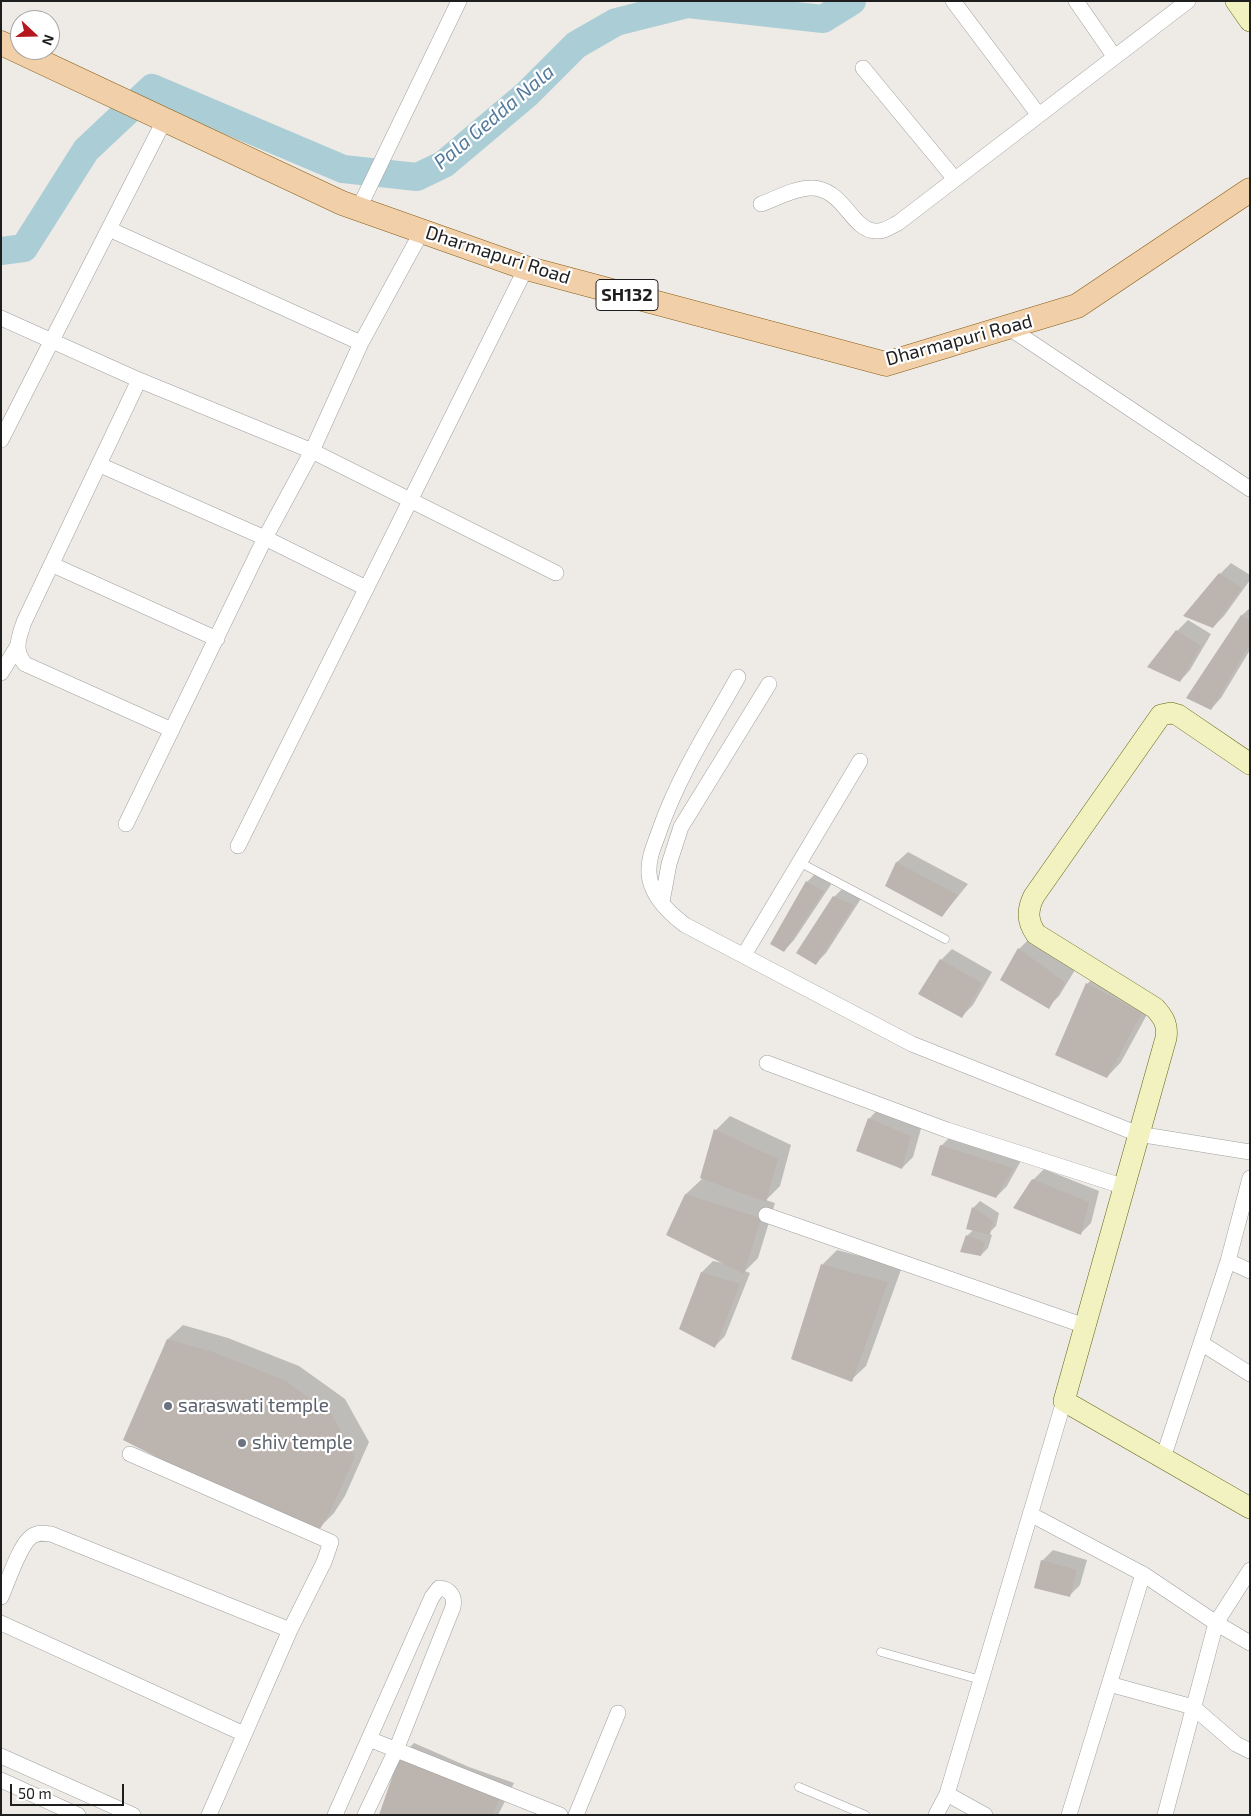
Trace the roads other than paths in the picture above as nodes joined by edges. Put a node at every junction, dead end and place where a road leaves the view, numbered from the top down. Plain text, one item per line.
1 (459, 1) edge
2 (953, 1) edge
3 (1076, 1) edge
4 (1188, 1) edge
5 (1236, 1) edge
6 (1250, 21) edge
7 (1, 42) edge
8 (1114, 56) junction
9 (863, 68) dead end
10 (1038, 114) junction
11 (165, 120) junction
12 (954, 178) junction
13 (1250, 190) edge
14 (761, 204) dead end
15 (359, 208) junction
16 (111, 230) junction
17 (422, 231) junction
18 (526, 268) junction
19 (1, 318) edge
20 (1008, 327) junction
21 (53, 342) junction
22 (361, 342) junction
23 (140, 380) junction
24 (1, 440) edge
25 (312, 451) junction
26 (100, 465) junction
27 (1250, 489) edge
28 (410, 498) junction
29 (265, 538) junction
30 (53, 565) junction
31 (556, 573) dead end
32 (366, 588) junction
33 (217, 639) junction
34 (17, 647) junction
35 (1, 673) edge
36 (738, 677) dead end
37 (769, 684) dead end
38 (172, 730) junction
39 (860, 761) dead end
40 (1250, 764) edge
41 (126, 824) dead end
42 (238, 846) dead end
43 (799, 862) junction
44 (662, 902) junction
45 (945, 939) dead end
46 (744, 955) junction
47 (767, 1063) dead end
48 (1138, 1134) junction
49 (1250, 1152) edge
50 (1250, 1178) edge
51 (1125, 1187) junction
52 (766, 1214) dead end
53 (1228, 1261) junction
54 (1250, 1272) edge
55 (1085, 1326) junction
56 (1201, 1343) junction
57 (1250, 1374) edge
58 (1064, 1401) junction
59 (130, 1454) dead end
60 (1163, 1458) junction
61 (1250, 1508) edge
62 (1030, 1514) junction
63 (1250, 1570) edge
64 (1143, 1574) junction
65 (1, 1597) edge
66 (1, 1623) edge
67 (1216, 1623) junction
68 (290, 1630) junction
69 (1250, 1643) edge
70 (881, 1652) dead end
71 (981, 1680) junction
72 (1109, 1684) junction
73 (1193, 1707) junction
74 (618, 1713) dead end
75 (244, 1734) junction
76 (369, 1739) junction
77 (396, 1750) junction
78 (1250, 1752) edge
79 (1, 1756) edge
80 (1, 1780) edge
81 (799, 1787) dead end
82 (947, 1794) junction
83 (78, 1815) edge
84 (133, 1815) edge
85 (209, 1815) edge
86 (335, 1815) edge
87 (365, 1815) edge
88 (560, 1815) edge
89 (576, 1815) edge
90 (865, 1815) edge
91 (936, 1815) edge
92 (985, 1815) edge
93 (1069, 1815) edge
94 (1165, 1815) edge

1 - 15 street
2 - 10 street
3 - 8 street
4 - 8 street
5 - 6 street
7 - 11 main road, Dharmapuri Road / SH132
8 - 10 street
9 - 12 street
10 - 12 street
11 - 15 main road, Dharmapuri Road / SH132
11 - 16 street
12 - 14 street
13 - 20 main road, Dharmapuri Road / SH132
15 - 17 main road, Dharmapuri Road / SH132
16 - 21 street
16 - 22 street
17 - 18 main road, Dharmapuri Road / SH132
17 - 22 street
18 - 20 main road, Dharmapuri Road / SH132
18 - 28 street
19 - 21 street
20 - 27 street
21 - 23 street
21 - 24 street
22 - 25 street
23 - 25 street
23 - 26 street
25 - 28 street
25 - 29 street
26 - 29 street
26 - 30 street
28 - 31 street
28 - 32 street
29 - 32 street
29 - 33 street
30 - 33 street
30 - 34 street
32 - 42 street
33 - 38 street
34 - 35 street
34 - 38 street
36 - 44 street
37 - 44 street
38 - 41 street
39 - 43 street
40 - 48 street
43 - 45 lane
43 - 46 street
44 - 46 street
46 - 48 street
47 - 51 street
48 - 49 street
48 - 51 street
50 - 53 street
51 - 55 street
52 - 55 street
53 - 54 street
53 - 56 street
55 - 58 street
56 - 57 street
56 - 60 street
58 - 60 street
58 - 62 street
59 - 68 street
60 - 61 street
62 - 64 street
62 - 71 street
63 - 67 street
64 - 67 street
64 - 72 street
65 - 68 street
66 - 75 street
67 - 69 street
67 - 73 street
68 - 75 street
70 - 71 lane
71 - 82 street
72 - 73 street
72 - 93 street
73 - 78 street
73 - 94 street
74 - 89 street
75 - 85 street
76 - 77 street
76 - 77 street
76 - 86 street
77 - 87 street
77 - 88 street
79 - 84 street
80 - 83 street
81 - 90 lane
82 - 91 street
82 - 92 street

